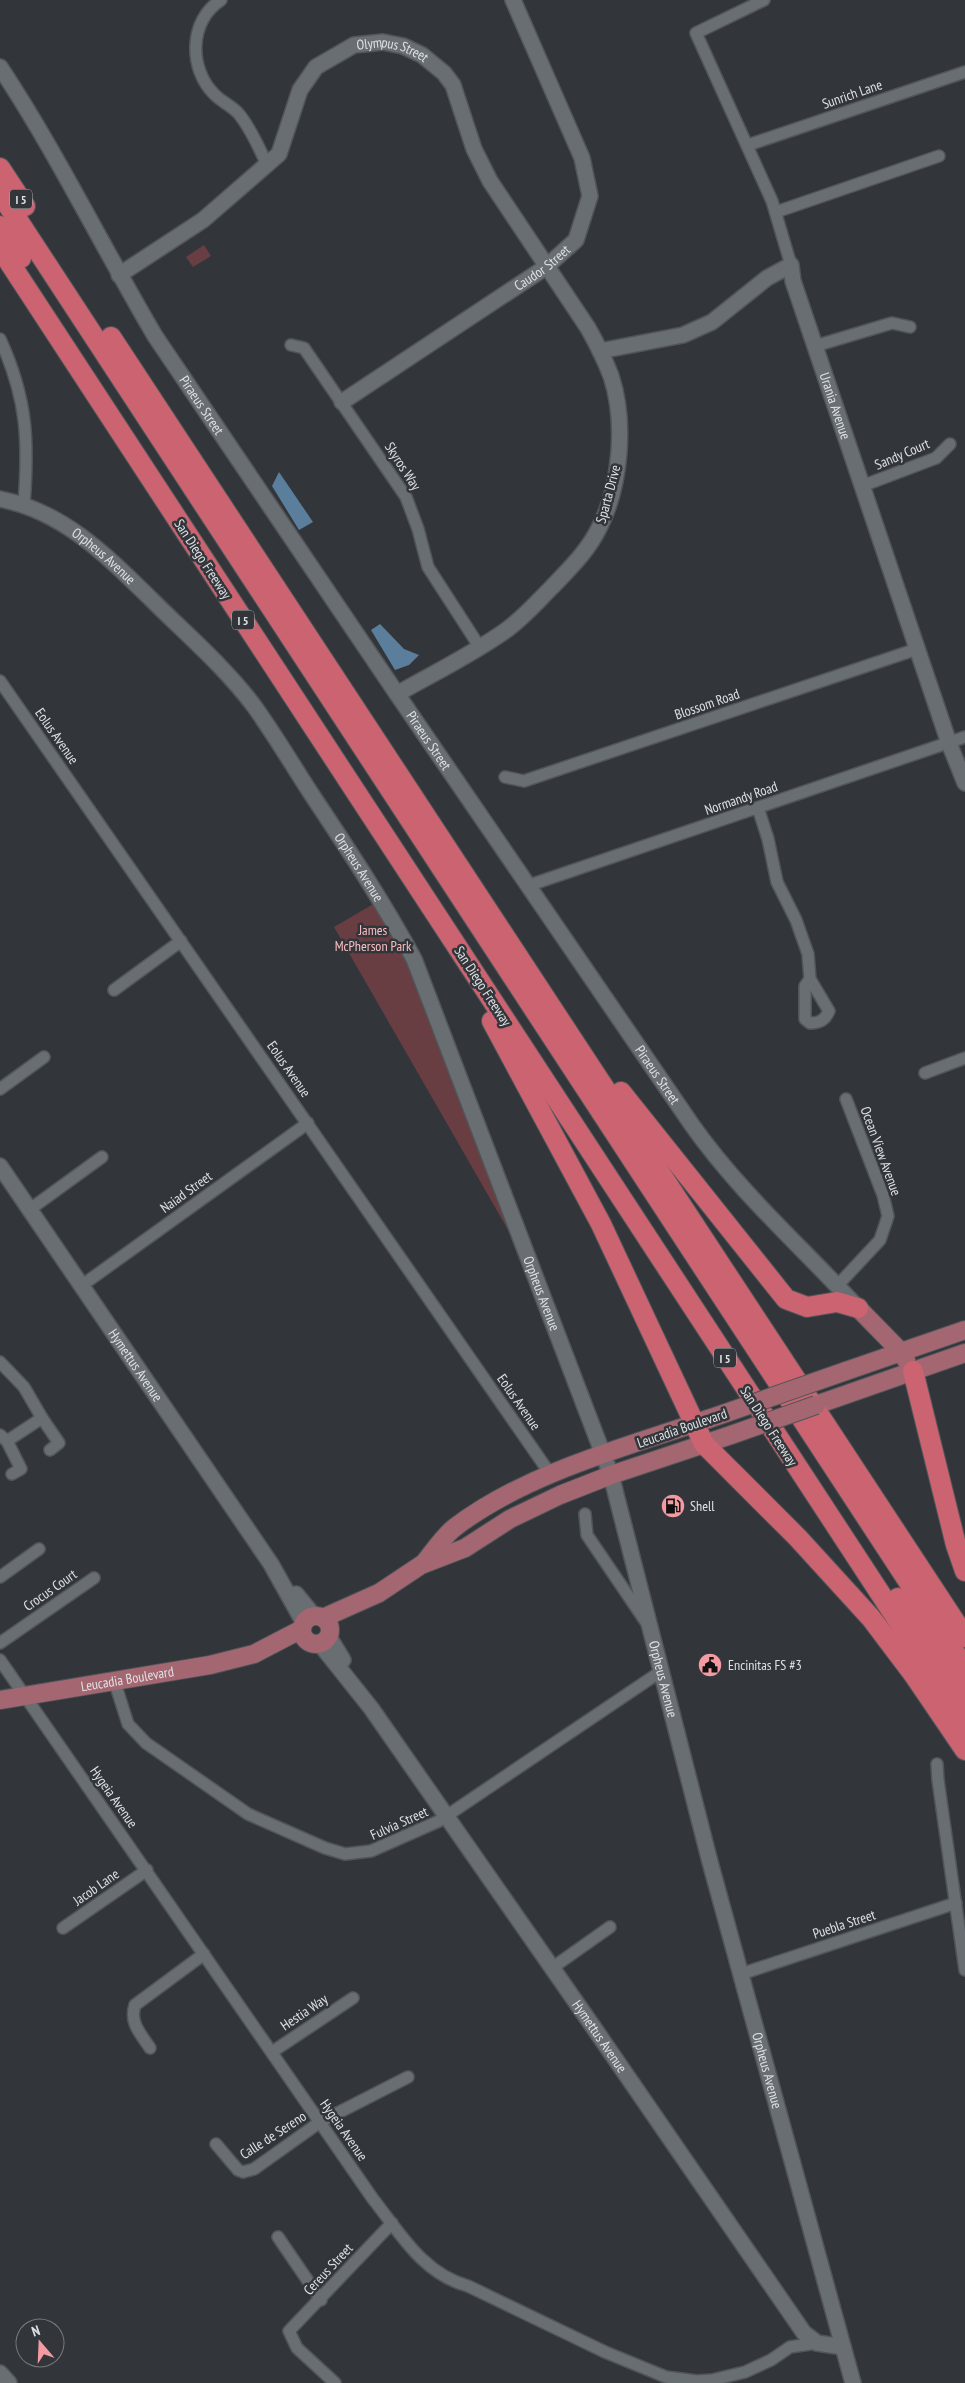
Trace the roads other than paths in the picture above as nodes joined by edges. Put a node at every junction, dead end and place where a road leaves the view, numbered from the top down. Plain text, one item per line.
1 (221, 0) edge
2 (513, 0) edge
3 (764, 0) edge
4 (0, 67) edge
5 (965, 72) edge
6 (748, 145) junction
7 (939, 156) dead end
8 (267, 165) junction
9 (0, 168) edge
10 (0, 193) edge
11 (776, 212) junction
12 (0, 226) edge
13 (0, 248) edge
14 (791, 265) junction
15 (546, 267) junction
16 (119, 275) junction
17 (910, 327) dead end
18 (0, 339) edge
19 (291, 345) dead end
20 (815, 346) junction
21 (600, 351) junction
22 (342, 402) junction
23 (950, 444) dead end
24 (862, 486) junction
25 (0, 500) edge
26 (24, 504) junction
27 (479, 646) junction
28 (917, 649) junction
29 (0, 681) edge
30 (397, 694) junction
31 (965, 737) edge
32 (949, 743) junction
33 (505, 778) dead end
34 (965, 783) edge
35 (758, 808) junction
36 (527, 886) junction
37 (182, 941) junction
38 (810, 979) dead end
39 (114, 990) dead end
40 (487, 992) junction
41 (543, 995) junction
42 (44, 1057) dead end
43 (965, 1058) edge
44 (925, 1072) dead end
45 (0, 1089) edge
46 (846, 1099) dead end
47 (308, 1123) junction
48 (102, 1157) dead end
49 (0, 1166) edge
50 (29, 1210) junction
51 (81, 1286) junction
52 (837, 1286) junction
53 (806, 1307) junction
54 (858, 1308) junction
55 (965, 1330) edge
56 (900, 1352) junction
57 (965, 1353) edge
58 (0, 1362) edge
59 (913, 1371) junction
60 (42, 1418) junction
61 (694, 1424) junction
62 (3, 1438) edge
63 (704, 1444) junction
64 (50, 1450) dead end
65 (604, 1454) junction
66 (12, 1474) dead end
67 (551, 1475) junction
68 (611, 1475) junction
69 (585, 1514) dead end
70 (39, 1550) dead end
71 (421, 1565) junction
72 (965, 1570) edge
73 (0, 1577) edge
74 (94, 1578) dead end
75 (649, 1628) junction
76 (316, 1630) junction
77 (965, 1638) edge
78 (0, 1643) edge
79 (0, 1660) edge
80 (965, 1668) edge
81 (660, 1672) junction
82 (114, 1680) junction
83 (25, 1695) junction
84 (965, 1695) edge
85 (0, 1700) edge
86 (965, 1724) edge
87 (965, 1750) edge
88 (938, 1764) dead end
89 (446, 1816) junction
90 (147, 1870) junction
91 (956, 1903) junction
92 (610, 1927) dead end
93 (63, 1928) dead end
94 (204, 1954) junction
95 (552, 1968) junction
96 (965, 1970) edge
97 (741, 1974) junction
98 (353, 1998) dead end
99 (150, 2048) dead end
100 (272, 2052) junction
101 (408, 2076) dead end
102 (320, 2122) junction
103 (216, 2144) dead end
104 (392, 2222) junction
105 (278, 2237) dead end
106 (321, 2300) junction
107 (817, 2342) junction
108 (843, 2347) junction
109 (0, 2373) edge
110 (665, 2380) edge
111 (9, 2383) edge
112 (335, 2383) edge
113 (853, 2383) edge

1 - 8 street
2 - 15 street, Caudor Street
3 - 6 street, Urania Avenue
4 - 16 street, Piraeus Street
5 - 6 street, Sunrich Lane
6 - 11 street, Urania Avenue
7 - 11 street
8 - 15 street, Olympus Street
8 - 16 street, Olympus Street
9 - 41 highway, I 5
10 - 80 highway
11 - 14 street, Urania Avenue
12 - 84 highway
13 - 40 highway, San Diego Freeway / I 5
14 - 20 street, Urania Avenue
14 - 21 street
15 - 21 street, Olympus Street
15 - 22 street, Caudor Street
16 - 30 street, Piraeus Street
17 - 20 street
18 - 26 street
19 - 22 street, Skyros Way
20 - 24 street, Urania Avenue
21 - 27 street, Sparta Drive
22 - 27 street, Skyros Way
23 - 24 street, Sandy Court
24 - 28 street, Urania Avenue
25 - 26 street, Orpheus Avenue
26 - 65 street, Orpheus Avenue
27 - 30 street, Sparta Drive
28 - 32 street, Urania Avenue
28 - 33 street, Blossom Road
29 - 37 street, Eolus Avenue
30 - 36 street, Piraeus Street
31 - 32 street, Normandy Road
32 - 34 street, Urania Avenue
32 - 35 street, Normandy Road
35 - 36 street, Normandy Road
35 - 38 street
36 - 52 street, Piraeus Street
37 - 39 street
37 - 47 street, Eolus Avenue
40 - 61 highway
40 - 86 highway, San Diego Freeway / I 5
41 - 53 highway
41 - 77 highway, I 5
42 - 45 street
43 - 44 street
46 - 52 street, Ocean View Avenue
47 - 51 street, Naiad Street
47 - 67 street, Eolus Avenue
48 - 50 street
49 - 50 street, Hymettus Avenue
50 - 51 street, Hymettus Avenue
51 - 76 street, Hymettus Avenue
52 - 53 highway
52 - 54 street, Piraeus Street
53 - 54 highway
54 - 56 main road, Piraeus Street
55 - 56 main road, Leucadia Boulevard
56 - 59 main road, Piraeus Street
56 - 61 main road, Leucadia Boulevard, bridge
57 - 59 main road, Leucadia Boulevard
58 - 60 street
59 - 63 main road, Leucadia Boulevard, bridge
59 - 72 highway
60 - 62 street
60 - 64 street
61 - 63 highway
61 - 65 main road, Leucadia Boulevard
62 - 66 street
63 - 68 main road, Leucadia Boulevard
63 - 87 highway
65 - 67 main road, Leucadia Boulevard
65 - 68 street, Orpheus Avenue
67 - 71 main road, Leucadia Boulevard
68 - 71 main road, Leucadia Boulevard
68 - 75 street, Orpheus Avenue
69 - 75 street
70 - 73 street
71 - 76 main road, Leucadia Boulevard
74 - 78 street, Crocus Court
75 - 81 street, Orpheus Avenue
76 - 82 main road, Leucadia Boulevard
76 - 89 street, Hymettus Avenue
79 - 83 street, Hygeia Avenue
81 - 89 street, Fulvia Street
81 - 97 street, Orpheus Avenue
82 - 83 main road, Leucadia Boulevard
82 - 89 street, Fulvia Street
83 - 85 main road, Leucadia Boulevard
83 - 90 street, Hygeia Avenue
88 - 91 street
89 - 95 street, Hymettus Avenue
90 - 93 street, Jacob Lane
90 - 94 street, Hygeia Avenue
91 - 96 street
91 - 97 street, Puebla Street
92 - 95 street
94 - 99 street
94 - 100 street, Hygeia Avenue
95 - 107 street, Hymettus Avenue
97 - 108 street, Orpheus Avenue
98 - 100 street, Hestia Way
100 - 102 street, Hygeia Avenue
101 - 102 street, Calle de Sereno
102 - 103 street, Calle de Sereno
102 - 104 street, Hygeia Avenue
104 - 106 street, Cereus Street
104 - 110 street, Hygeia Avenue
105 - 106 street
106 - 112 street, Cereus Street
107 - 108 street
107 - 110 street, Hygeia Avenue
108 - 113 street, Orpheus Avenue
109 - 111 street

